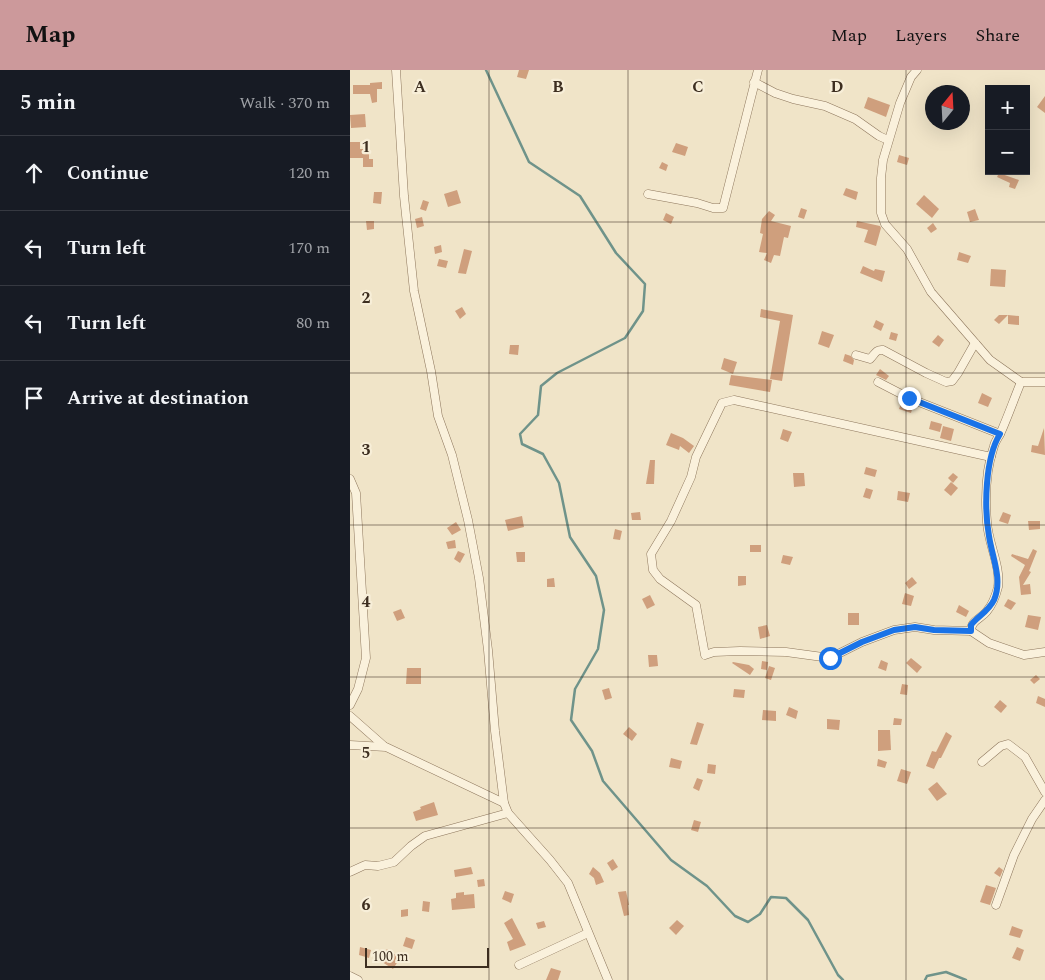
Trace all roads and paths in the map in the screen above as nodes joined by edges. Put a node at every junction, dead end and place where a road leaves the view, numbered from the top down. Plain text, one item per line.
1 (396, 70) edge
2 (758, 70) edge
3 (917, 70) edge
4 (754, 82) junction
5 (888, 140) junction
6 (648, 194) dead end
7 (975, 342) junction
8 (856, 355) dead end
9 (878, 382) dead end
10 (1021, 382) junction
11 (1045, 382) edge
12 (1000, 434) junction
13 (991, 457) junction
14 (350, 479) edge
15 (971, 631) junction
16 (1045, 652) edge
17 (350, 705) edge
18 (350, 716) edge
19 (350, 745) edge
20 (384, 746) junction
21 (982, 762) dead end
22 (1045, 792) edge
23 (1045, 800) edge
24 (504, 802) junction
25 (508, 813) junction
26 (350, 872) edge
27 (996, 905) dead end
28 (588, 933) junction
29 (519, 965) dead end
30 (350, 976) edge
31 (358, 980) edge
32 (608, 980) edge

1 - 24 street
2 - 4 street
3 - 5 street
4 - 5 street
4 - 6 street
5 - 7 street
7 - 8 street
7 - 10 street
9 - 12 street
10 - 11 street
10 - 12 street
12 - 13 street
13 - 15 street
13 - 15 street
14 - 17 street
15 - 16 street
18 - 20 street
19 - 20 street
20 - 24 street
21 - 22 street
23 - 27 street
24 - 25 street
25 - 26 street
25 - 28 street
28 - 29 street
28 - 32 street
30 - 31 street

